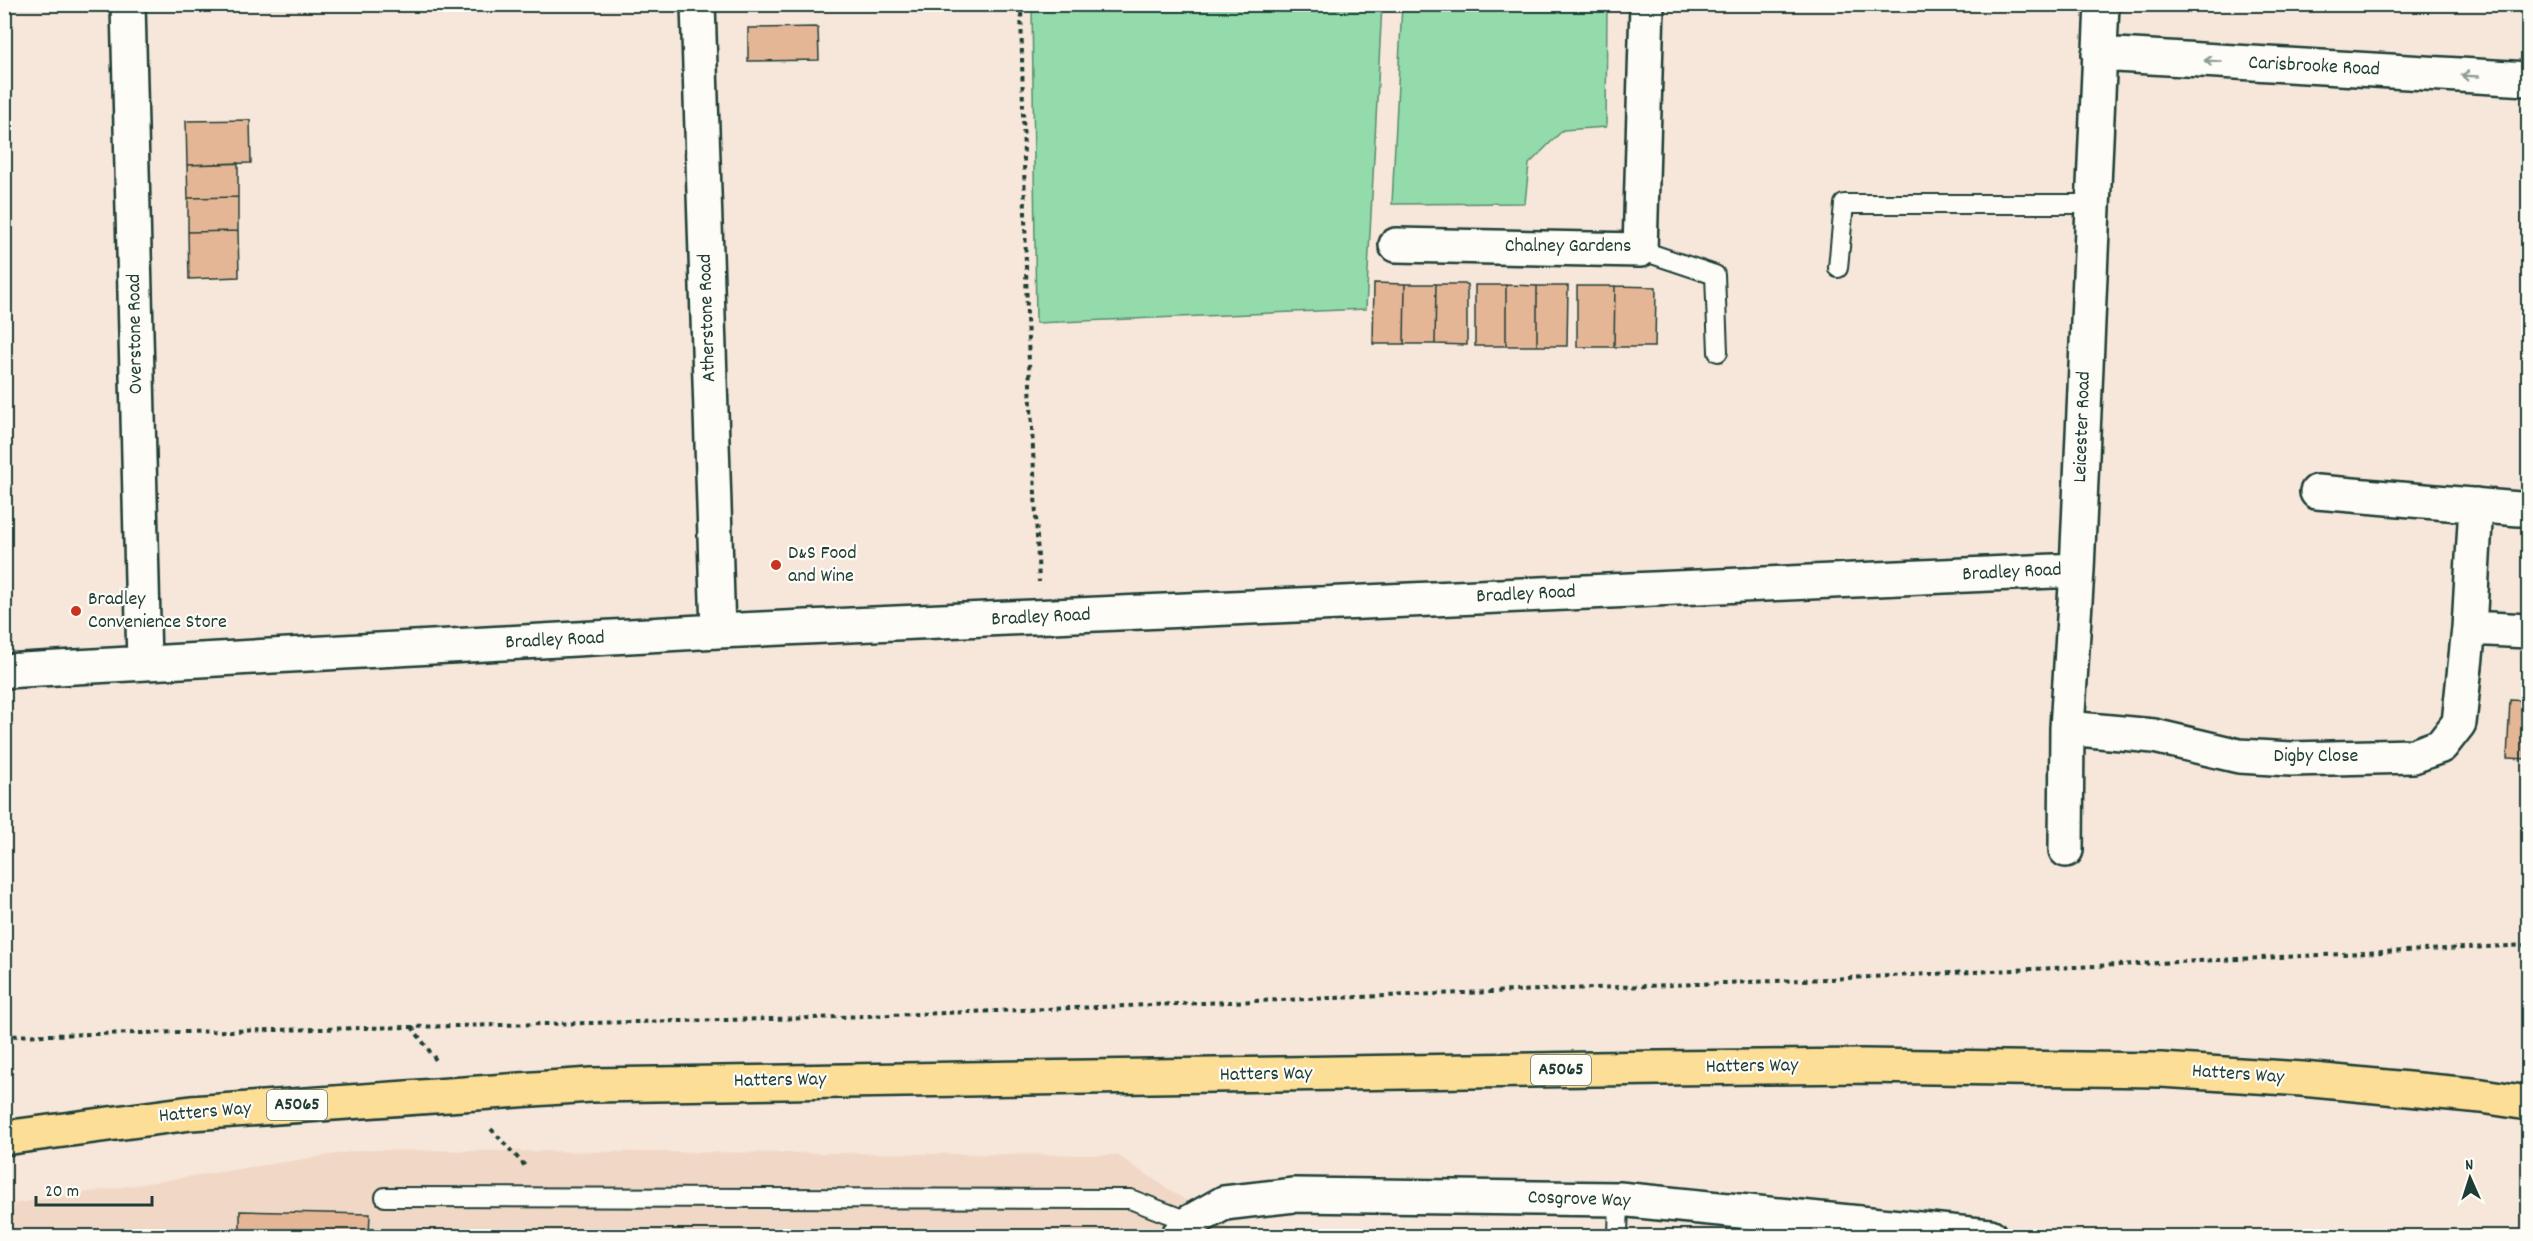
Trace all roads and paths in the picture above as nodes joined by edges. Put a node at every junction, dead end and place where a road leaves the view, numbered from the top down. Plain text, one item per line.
1 (128, 4) edge
2 (698, 4) edge
3 (1021, 4) edge
4 (1647, 4) edge
5 (2102, 4) edge
6 (2099, 54) junction
7 (2529, 79) edge
8 (2093, 204) junction
9 (1396, 245) dead end
10 (1640, 250) junction
11 (1838, 268) dead end
12 (1718, 352) dead end
13 (2317, 492) dead end
14 (2475, 505) junction
15 (2519, 510) dead end
16 (2077, 570) junction
17 (1040, 618) junction
18 (2469, 628) junction
19 (2529, 631) edge
20 (718, 632) junction
21 (144, 663) junction
22 (4, 671) edge
23 (2067, 728) junction
24 (2066, 850) dead end
25 (2529, 945) edge
26 (4, 1036) edge
27 (2529, 1103) edge
28 (4, 1138) edge
29 (385, 1197) dead end
30 (1618, 1199) junction
31 (1184, 1229) edge
32 (1618, 1236) edge
33 (1990, 1236) edge

1 - 21 street, Overstone Road
2 - 20 street, Atherstone Road
3 - 17 path
4 - 10 street, Chalney Gardens
5 - 6 street, Leicester Road
7 -> 6 street, Carisbrooke Road
6 - 8 street, Leicester Road
8 - 11 lane
8 - 16 street, Leicester Road
9 - 10 street, Chalney Gardens
10 - 12 lane
13 - 14 street
14 - 15 street
14 - 18 street, Digby Close
16 - 17 street, Bradley Road
16 - 23 street, Leicester Road
17 - 20 street, Bradley Road
18 - 19 street
18 - 23 street, Digby Close
20 - 21 street, Bradley Road
21 - 22 street, Bradley Road
23 - 24 street, Leicester Road
25 - 26 path
27 - 28 main road, Hatters Way / A5065
29 - 31 lane
30 - 31 street, Cosgrove Way
30 - 32 lane
30 - 33 street, Cosgrove Way

